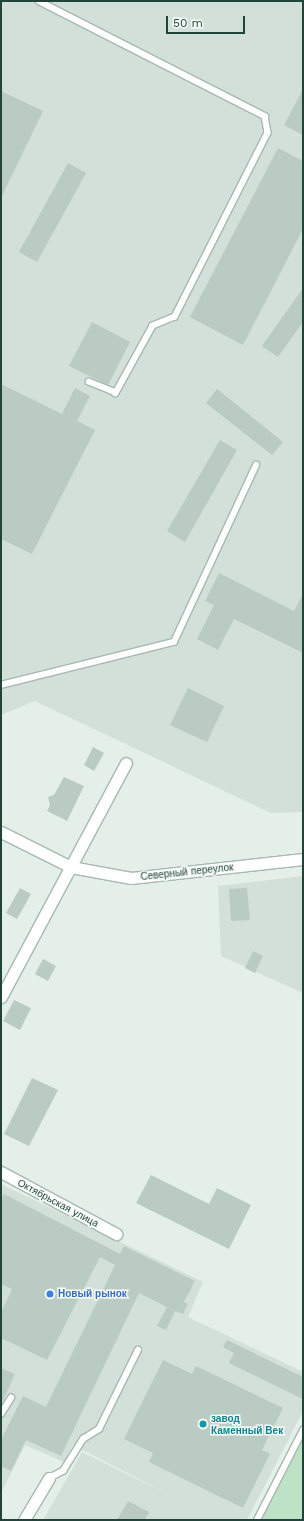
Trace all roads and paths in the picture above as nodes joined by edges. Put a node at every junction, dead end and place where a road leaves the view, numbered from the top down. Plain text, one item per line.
1 (39, 1) edge
2 (89, 382) dead end
3 (256, 465) dead end
4 (1, 685) edge
5 (126, 763) dead end
6 (1, 832) edge
7 (303, 859) edge
8 (71, 867) junction
9 (1, 997) edge
10 (1, 1172) edge
11 (116, 1234) dead end
12 (138, 1350) dead end
13 (11, 1398) dead end
14 (1, 1414) edge
15 (303, 1430) edge
16 (49, 1478) joint
17 (24, 1520) edge
18 (257, 1520) edge

1 - 2 lane
3 - 4 lane
5 - 8 street
6 - 8 street, Северный переулок
7 - 8 street, Северный переулок
8 - 9 street
10 - 11 street, Октябрьская улица
12 - 16 lane
13 - 14 lane
15 - 18 lane
16 - 17 street

